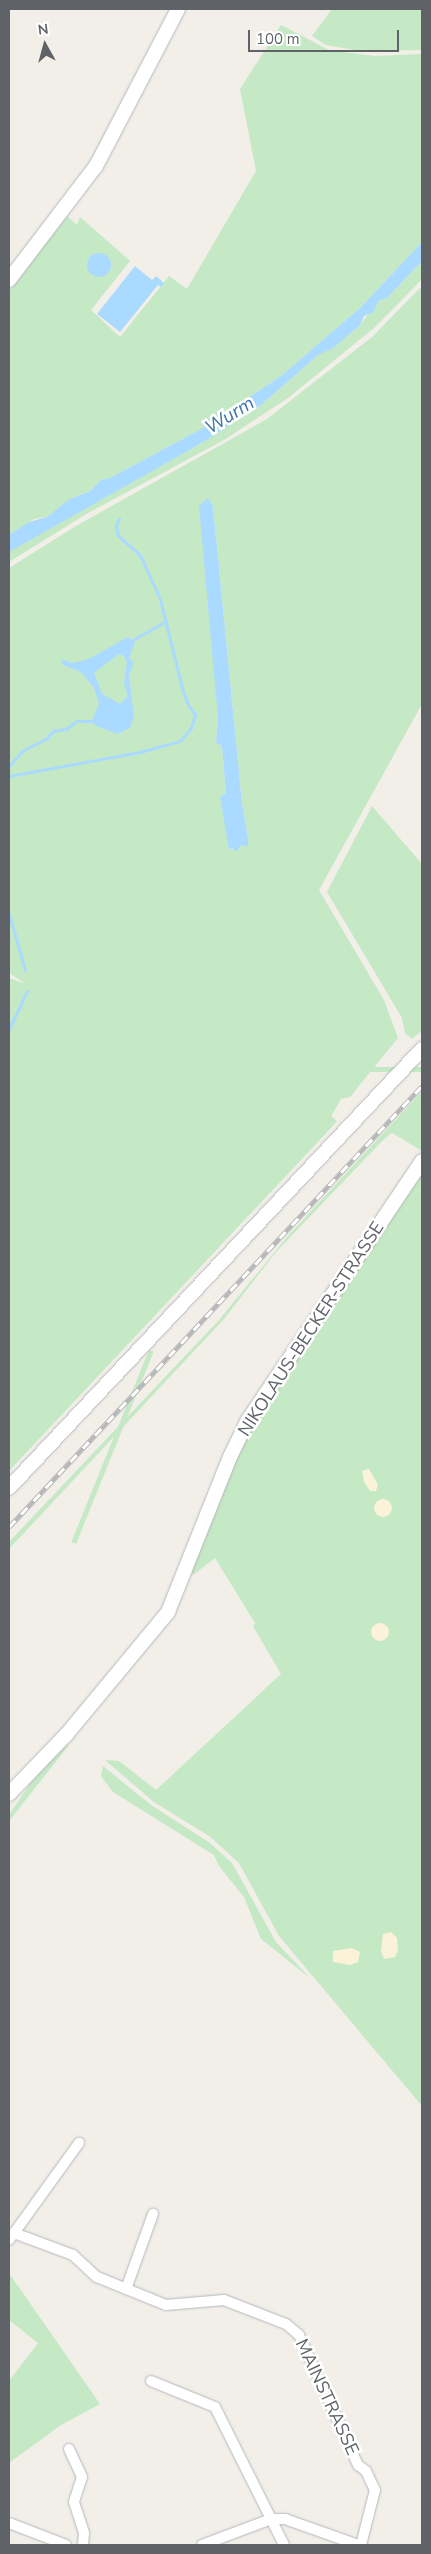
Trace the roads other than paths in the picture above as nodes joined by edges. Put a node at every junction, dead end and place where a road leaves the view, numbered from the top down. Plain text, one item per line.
1 (178, 9) edge
2 (9, 280) edge
3 (422, 1049) edge
4 (422, 1161) edge
5 (9, 1488) edge
6 (9, 1794) edge
7 (79, 2143) dead end
8 (153, 2214) dead end
9 (11, 2236) edge
10 (126, 2289) junction
11 (151, 2381) dead end
12 (69, 2449) dead end
13 (271, 2519) junction
14 (9, 2523) edge
15 (224, 2540) edge
16 (66, 2545) edge
17 (83, 2545) edge
18 (202, 2545) edge
19 (284, 2545) edge
20 (360, 2545) edge

1 - 2 main road
3 - 5 main road
4 - 6 main road, NIKOLAUS-BECKER-STRASSE
7 - 9 street
8 - 10 street
9 - 10 street, MAINSTRASSE
10 - 20 street, MAINSTRASSE
11 - 13 street
12 - 17 street
13 - 15 street
13 - 19 street
13 - 20 street
14 - 16 street
15 - 18 street

